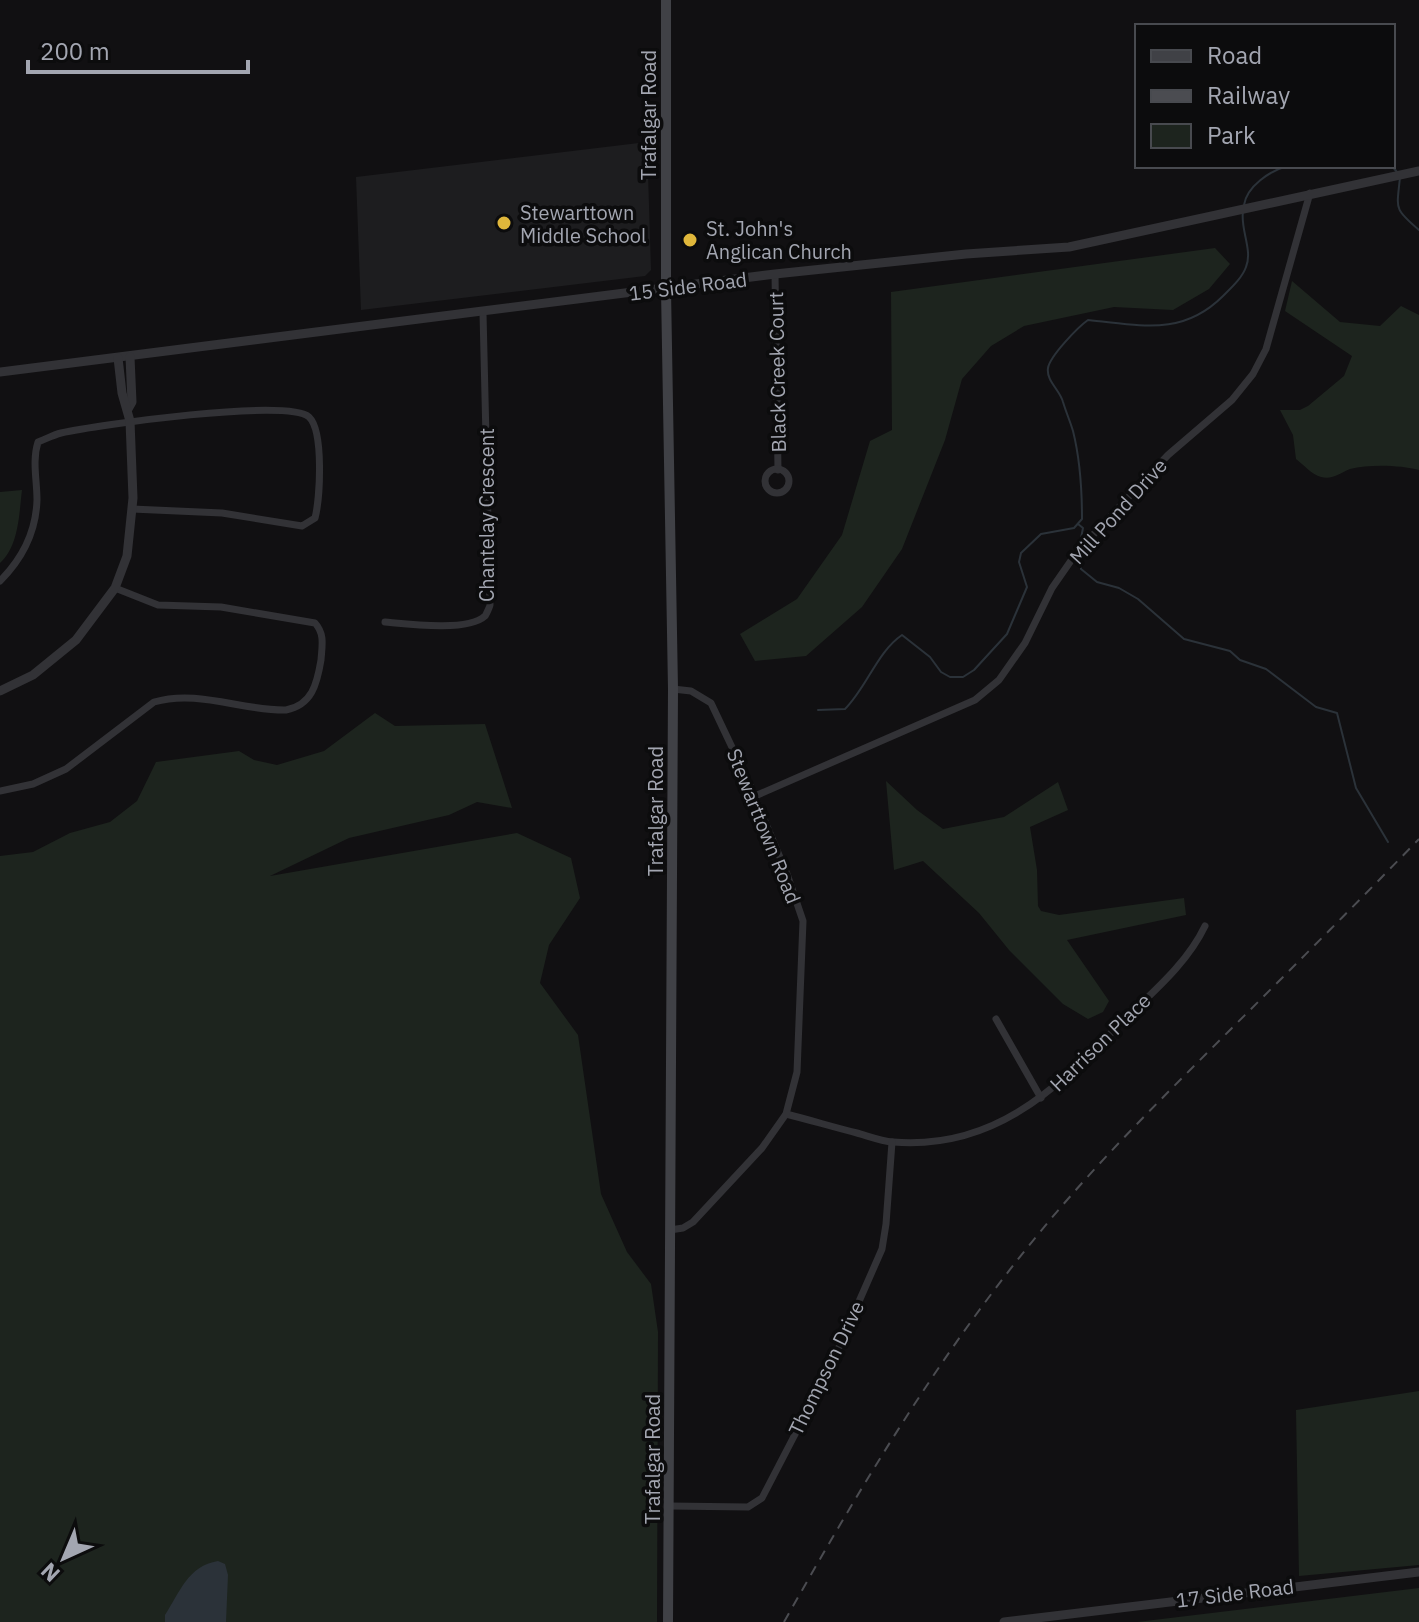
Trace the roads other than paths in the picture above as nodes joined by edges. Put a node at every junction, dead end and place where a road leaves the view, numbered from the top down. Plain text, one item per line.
1 (666, 0) edge
2 (1416, 172) edge
3 (1310, 193) junction
4 (775, 274) junction
5 (666, 290) junction
6 (483, 313) junction
7 (130, 357) junction
8 (118, 358) junction
9 (0, 372) edge
10 (128, 409) junction
11 (130, 421) junction
12 (778, 470) dead end
13 (132, 509) junction
14 (0, 581) edge
15 (115, 588) junction
16 (385, 622) dead end
17 (673, 689) junction
18 (0, 691) edge
19 (0, 791) edge
20 (755, 796) junction
21 (1205, 926) dead end
22 (996, 1019) dead end
23 (1041, 1098) junction
24 (786, 1114) junction
25 (892, 1142) junction
26 (670, 1230) junction
27 (670, 1506) junction
28 (1419, 1572) edge
29 (668, 1622) edge
30 (1004, 1622) edge

1 - 5 main road, Trafalgar Road
2 - 3 street, 15 Side Road
3 - 4 street, 15 Side Road
3 - 20 street, Mill Pond Drive
4 - 5 street, 15 Side Road
4 - 12 street, Black Creek Court
5 - 6 street, 15 Side Road
5 - 17 main road, Trafalgar Road
6 - 7 street, 15 Side Road
6 - 16 street, Chantelay Crescent
7 - 8 street, 15 Side Road
7 - 10 street
8 - 9 street, 15 Side Road
8 - 10 street
10 - 11 street
11 - 13 street
11 - 13 street
11 - 14 street
13 - 15 street
15 - 18 street
15 - 19 street
17 - 20 street, Stewarttown Road
17 - 26 main road, Trafalgar Road
20 - 24 street, Stewarttown Road
21 - 23 street, Harrison Place
22 - 23 street
23 - 25 street, Harrison Place
24 - 25 street, Harrison Place
24 - 26 street, Stewarttown Road
25 - 27 street, Thompson Drive
26 - 27 main road, Trafalgar Road
27 - 29 main road, Trafalgar Road
28 - 30 street, 17 Side Road

